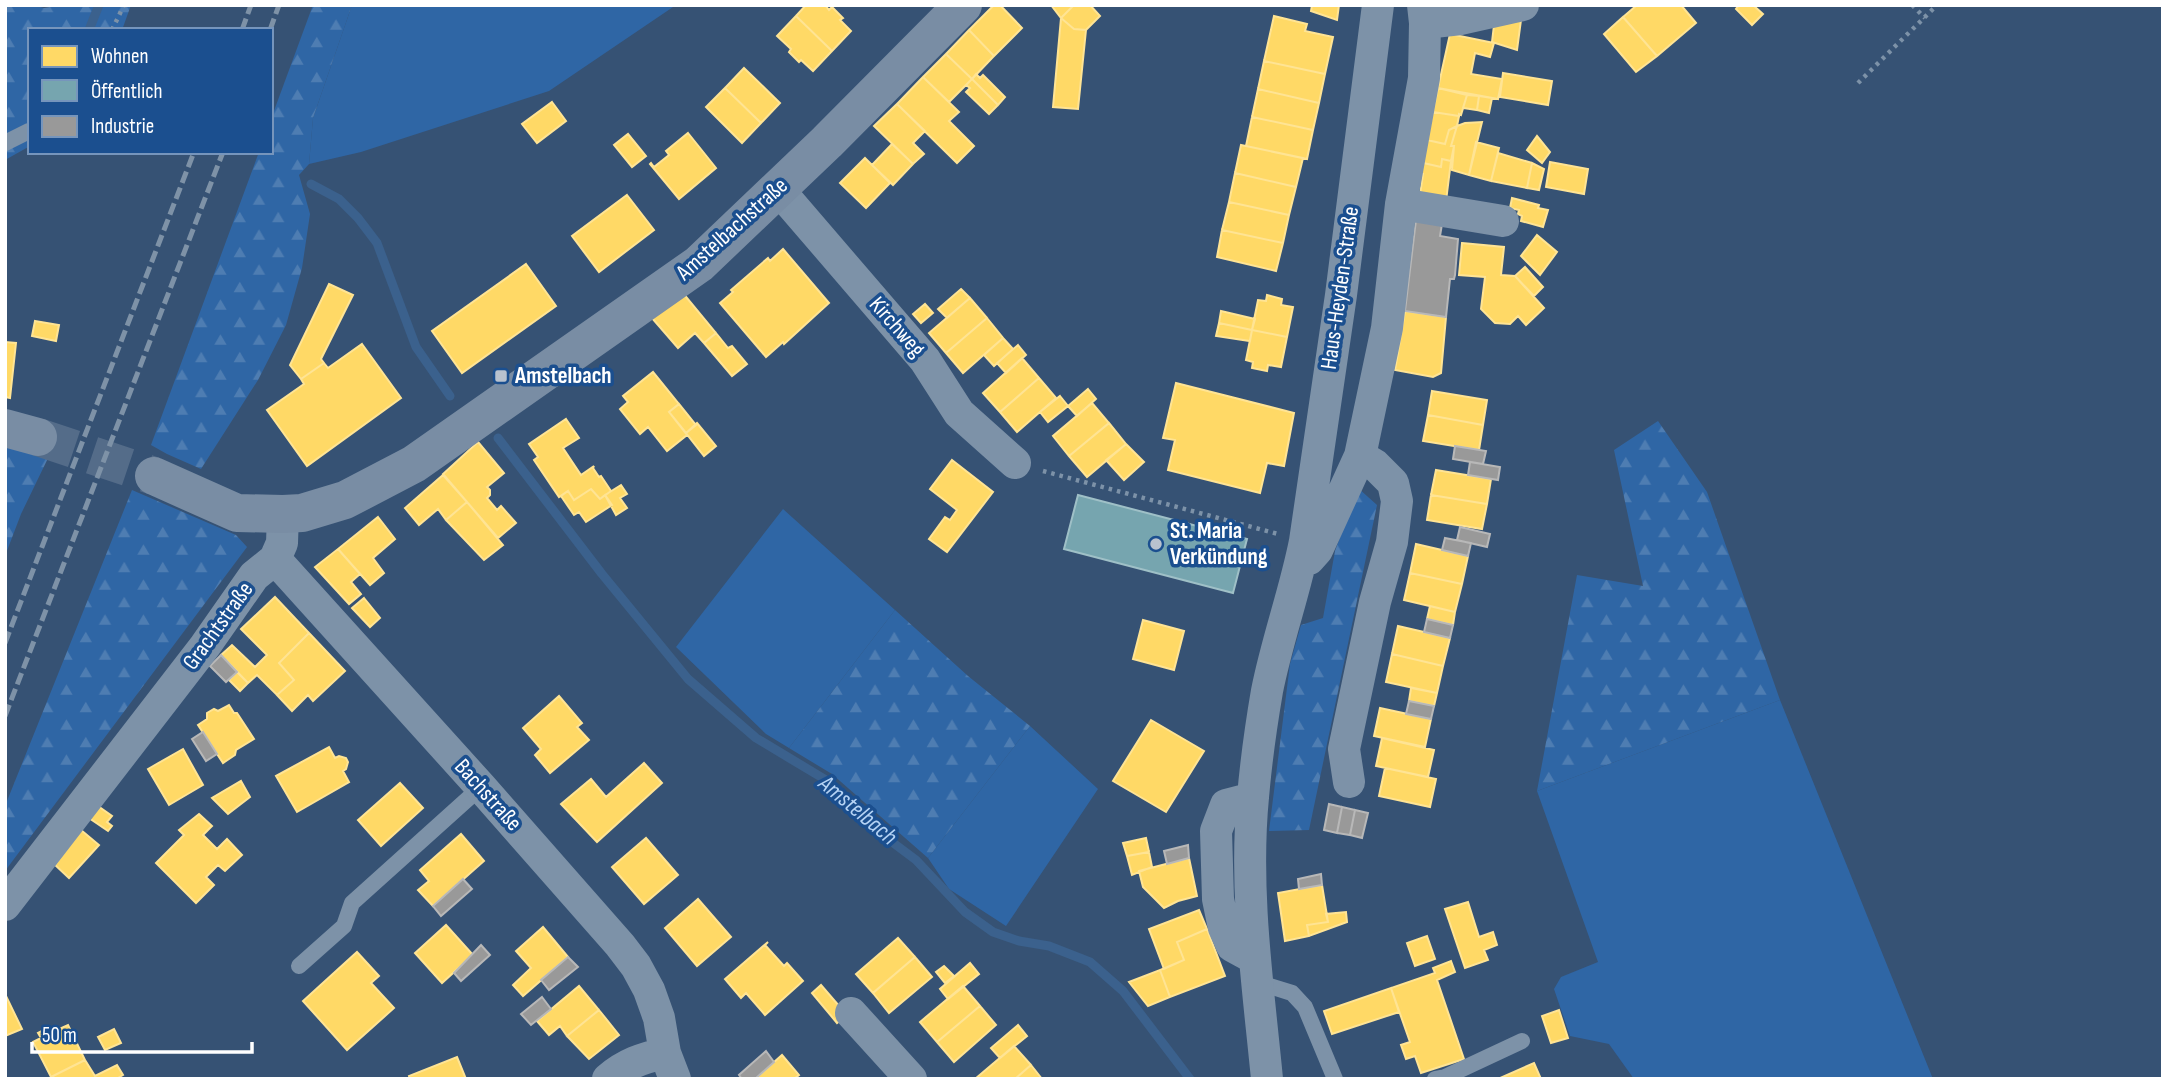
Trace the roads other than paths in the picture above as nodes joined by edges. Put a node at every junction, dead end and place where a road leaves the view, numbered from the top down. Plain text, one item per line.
1 (963, 5) edge
2 (1378, 5) edge
3 (1523, 5) edge
4 (1424, 14) edge
5 (28, 132) edge
6 (5, 143) edge
7 (778, 189) junction
8 (1401, 204) junction
9 (1503, 221) dead end
10 (1360, 456) junction
11 (1015, 463) road end
12 (154, 476) tunnel mouth
13 (283, 514) junction
14 (1302, 556) junction
15 (275, 559) junction
16 (1349, 782) dead end
17 (481, 787) junction
18 (5, 905) edge
19 (299, 966) dead end
20 (1256, 970) junction
21 (851, 1013) dead end
22 (1522, 1041) dead end
23 (670, 1066) edge
24 (608, 1079) edge
25 (911, 1079) edge
26 (1268, 1079) edge
27 (1335, 1079) edge
28 (1435, 1079) edge

1 - 7 street, Amstelbachstraße
2 - 14 street, Haus-Heyden-Straße
3 - 4 street, Haus-Heyden-Straße
4 - 8 street, Haus-Heyden-Straße
5 - 6 lane
7 - 11 street, Kirchweg
7 - 13 street, Amstelbachstraße
8 - 9 street
8 - 10 street, Haus-Heyden-Straße
10 - 14 street, Haus-Heyden-Straße
10 - 16 street
12 - 13 street
13 - 15 street
14 - 20 street, Haus-Heyden-Straße
15 - 17 street, Bachstraße
15 - 18 street, Grachtstraße
17 - 19 lane
17 - 23 street, Bachstraße
20 - 26 street
20 - 27 lane
21 - 25 street
22 - 28 lane
23 - 24 street, Bachstraße

